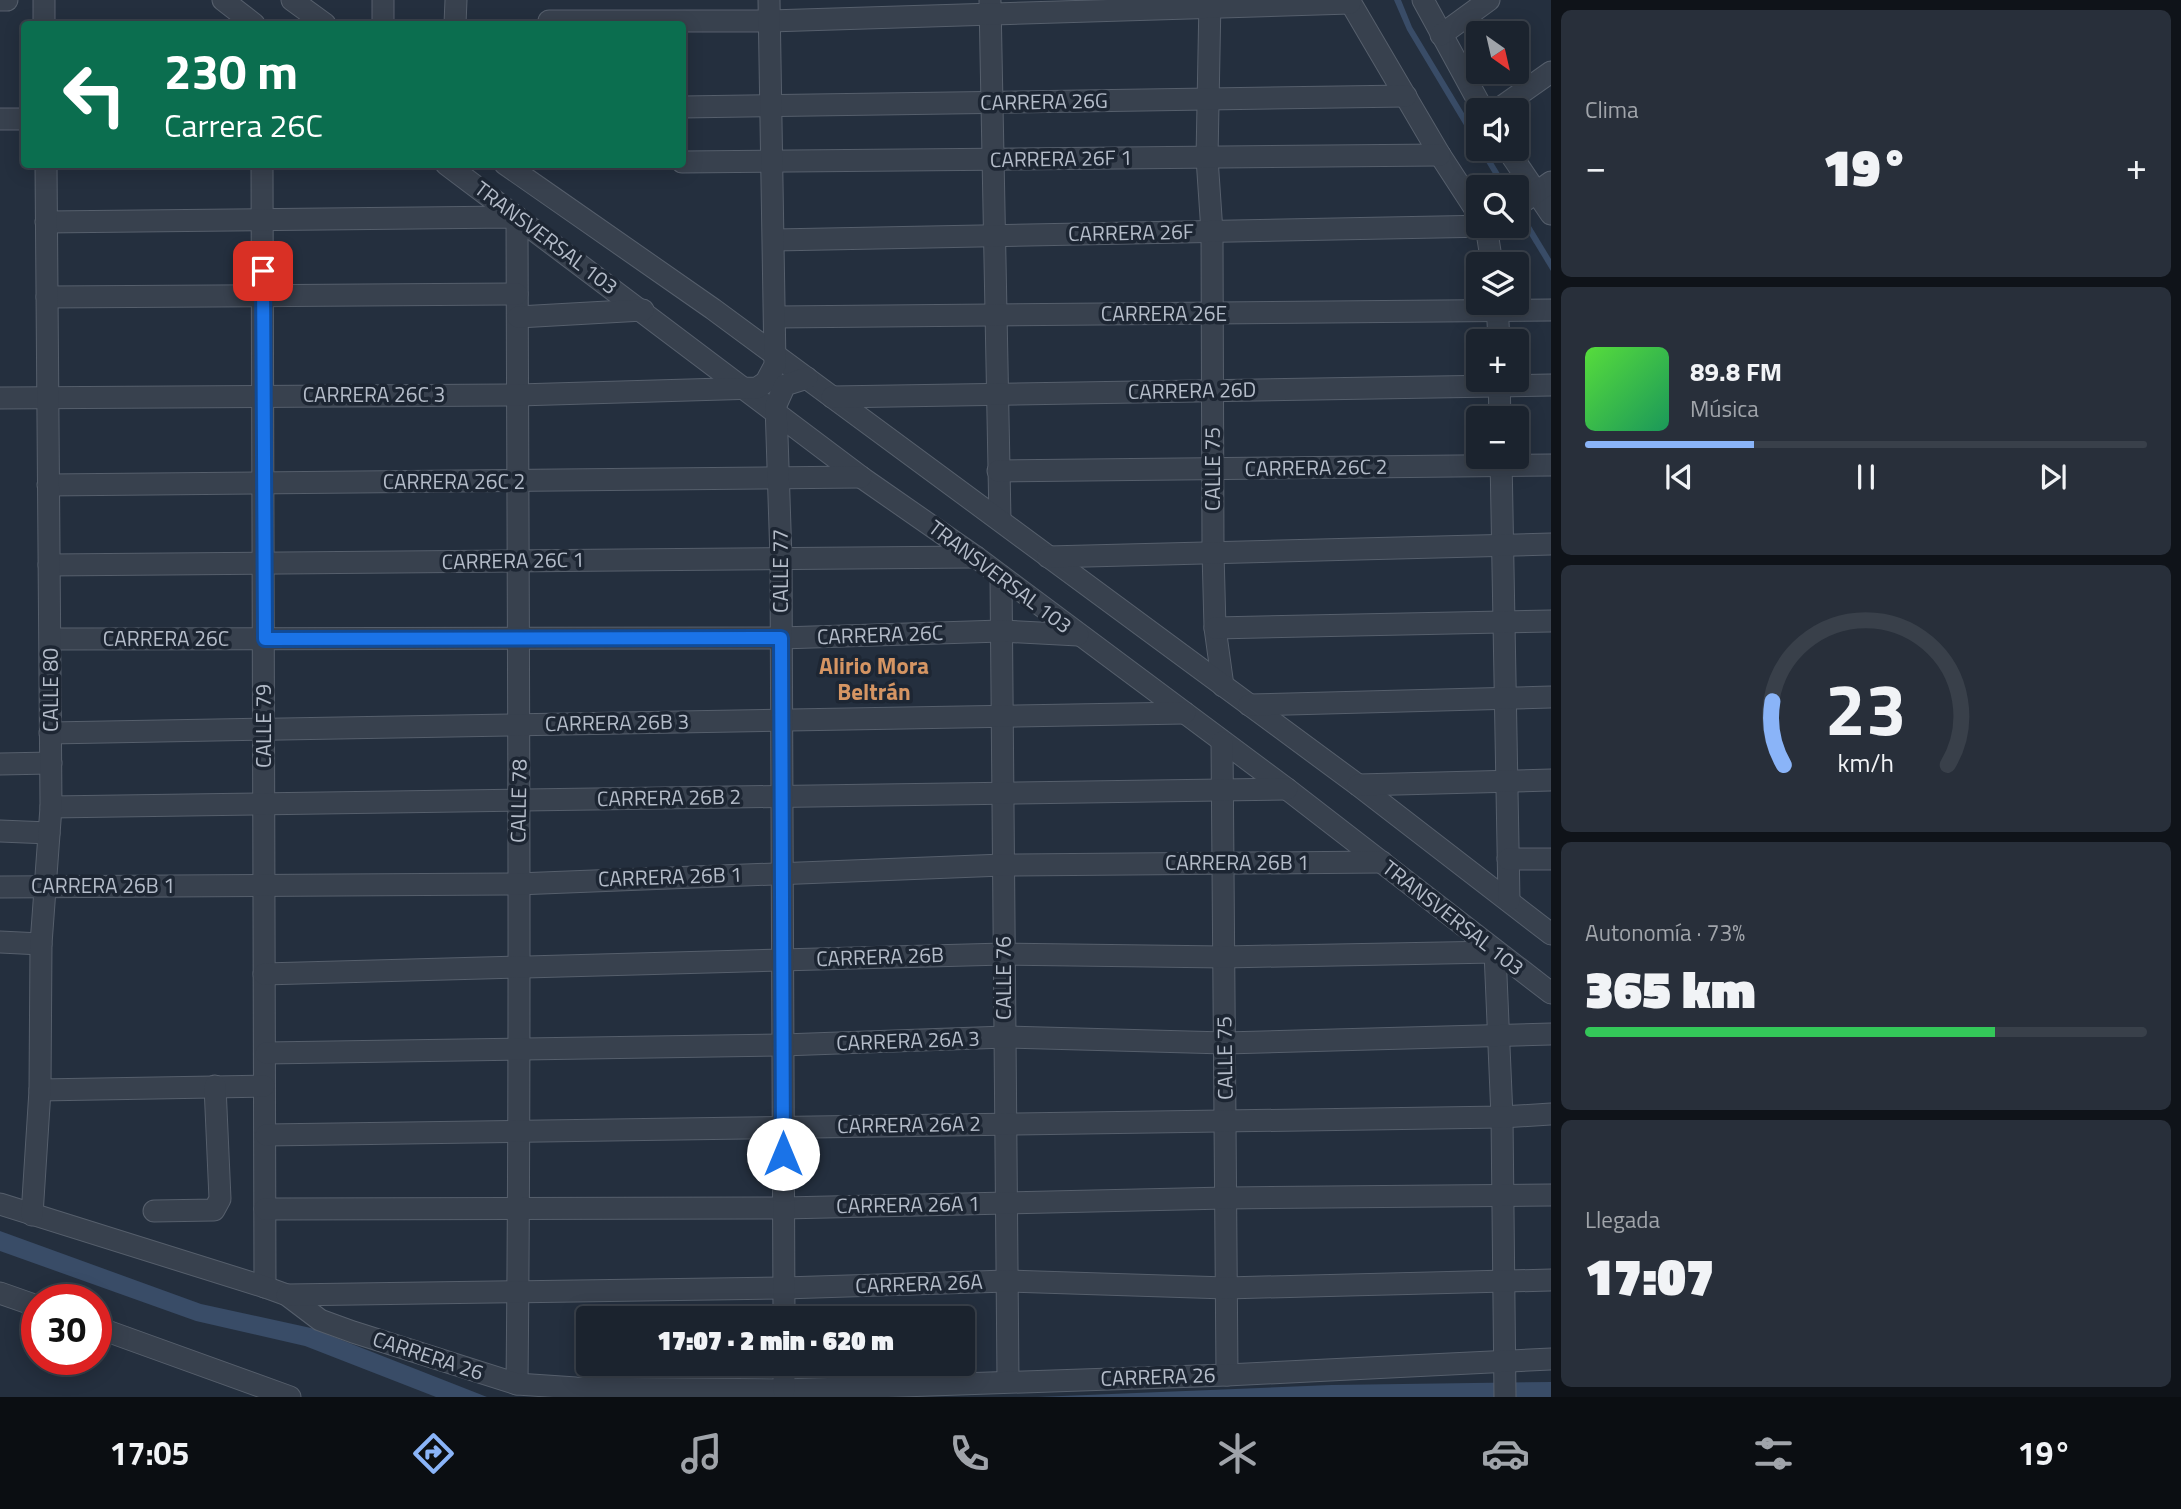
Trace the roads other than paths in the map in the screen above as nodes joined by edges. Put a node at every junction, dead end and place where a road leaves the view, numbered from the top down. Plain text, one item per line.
1 (0, 0) edge
2 (7, 0) edge
3 (44, 0) edge
4 (223, 0) edge
5 (383, 0) edge
6 (456, 0) edge
7 (1423, 0) edge
8 (1489, 0) edge
9 (1349, 1) edge
10 (300, 3) edge
11 (1210, 4) edge
12 (990, 7) edge
13 (689, 10) edge
14 (769, 10) edge
15 (548, 15) edge
16 (44, 21) edge
17 (249, 21) edge
18 (321, 21) edge
19 (383, 21) edge
20 (455, 21) edge
21 (1441, 35) junction
22 (1551, 72) edge
23 (1406, 96) junction
24 (1476, 98) edge
25 (1514, 98) edge
26 (1210, 99) junction
27 (992, 102) junction
28 (772, 106) junction
29 (686, 107) edge
30 (21, 119) edge
31 (0, 120) edge
32 (1440, 155) junction
33 (1207, 158) junction
34 (993, 159) junction
35 (1514, 161) edge
36 (686, 162) edge
37 (773, 162) junction
38 (46, 168) edge
39 (262, 168) edge
40 (451, 168) edge
41 (511, 168) edge
42 (1466, 195) edge
43 (1533, 195) edge
44 (1551, 214) edge
45 (517, 217) junction
46 (262, 220) junction
47 (46, 222) junction
48 (1466, 225) edge
49 (1212, 232) junction
50 (994, 235) junction
51 (775, 240) junction
52 (517, 294) junction
53 (47, 297) junction
54 (263, 297) junction
55 (1466, 307) edge
56 (1529, 308) edge
57 (643, 310) junction
58 (1551, 310) edge
59 (995, 314) junction
60 (1211, 314) junction
61 (517, 317) junction
62 (776, 317) junction
63 (775, 355) junction
64 (807, 378) junction
65 (1466, 384) edge
66 (1529, 384) edge
67 (1551, 385) edge
68 (747, 390) junction
69 (1213, 391) junction
70 (518, 395) junction
71 (997, 395) junction
72 (263, 396) junction
73 (832, 397) junction
74 (0, 398) edge
75 (48, 399) junction
76 (777, 413) junction
77 (1466, 462) edge
78 (1529, 463) edge
79 (1551, 465) edge
80 (1212, 469) junction
81 (1501, 469) edge
82 (998, 471) junction
83 (861, 477) junction
84 (780, 479) junction
85 (518, 481) junction
86 (263, 483) junction
87 (48, 485) junction
88 (1000, 520) junction
89 (1551, 544) edge
90 (1502, 545) junction
91 (1213, 552) junction
92 (976, 557) junction
93 (1048, 557) junction
94 (782, 559) junction
95 (519, 561) junction
96 (264, 564) junction
97 (49, 565) junction
98 (1001, 576) junction
99 (1551, 621) edge
100 (1503, 623) junction
101 (1215, 628) junction
102 (1001, 631) junction
103 (1078, 635) junction
104 (520, 638) junction
105 (781, 638) junction
106 (51, 639) junction
107 (265, 639) junction
108 (1223, 686) junction
109 (1551, 697) edge
110 (1504, 698) junction
111 (1249, 705) junction
112 (1185, 713) junction
113 (1002, 716) junction
114 (782, 720) junction
115 (519, 724) junction
116 (263, 729) junction
117 (50, 733) junction
118 (1222, 742) junction
119 (51, 763) junction
120 (0, 764) edge
121 (1551, 779) edge
122 (1506, 781) junction
123 (1358, 785) junction
124 (1287, 789) junction
125 (1223, 790) junction
126 (1003, 793) junction
127 (782, 796) junction
128 (520, 800) junction
129 (264, 804) junction
130 (51, 807) junction
131 (0, 831) edge
132 (49, 833) junction
133 (1507, 859) junction
134 (1551, 859) edge
135 (1382, 862) junction
136 (1223, 863) junction
137 (1003, 865) junction
138 (782, 873) junction
139 (517, 884) junction
140 (264, 885) junction
141 (0, 887) edge
142 (45, 887) junction
143 (1508, 901) junction
144 (1551, 934) edge
145 (0, 942) edge
146 (41, 944) junction
147 (1496, 952) junction
148 (1004, 954) junction
149 (1224, 957) junction
150 (783, 960) junction
151 (520, 970) junction
152 (264, 974) junction
153 (1551, 993) edge
154 (1500, 1034) junction
155 (1551, 1034) edge
156 (1005, 1037) junction
157 (1224, 1043) junction
158 (783, 1045) junction
159 (519, 1048) junction
160 (266, 1053) junction
161 (215, 1086) junction
162 (264, 1086) junction
163 (40, 1090) junction
164 (1551, 1114) edge
165 (1502, 1117) junction
166 (1225, 1121) junction
167 (1006, 1123) junction
168 (783, 1126) junction
169 (521, 1130) junction
170 (266, 1135) junction
171 (1551, 1195) edge
172 (1503, 1197) junction
173 (1226, 1198) junction
174 (1007, 1203) junction
175 (0, 1204) edge
176 (521, 1207) junction
177 (784, 1208) junction
178 (265, 1209) junction
179 (154, 1211) dead end
180 (33, 1215) junction
181 (1551, 1280) edge
182 (1007, 1282) junction
183 (1502, 1282) junction
184 (265, 1287) junction
185 (784, 1288) junction
186 (1226, 1288) junction
187 (518, 1290) junction
188 (0, 1293) edge
189 (287, 1295) junction
190 (21, 1300) edge
191 (784, 1306) edge
192 (112, 1333) edge
193 (1551, 1359) edge
194 (1504, 1364) junction
195 (1227, 1375) junction
196 (784, 1376) edge
197 (1008, 1381) junction
198 (517, 1384) junction
199 (785, 1390) junction
200 (290, 1397) edge
201 (1505, 1397) edge

1 - 2 street
3 - 16 street
4 - 17 street
5 - 19 street
6 - 20 street
7 - 21 street
8 - 21 street
9 - 11 street
9 - 23 street
10 - 18 street
11 - 12 street
11 - 26 street, CALLE 75
12 - 14 street
12 - 27 street
13 - 14 street
13 - 15 street
14 - 28 street
21 - 24 street
22 - 25 street
23 - 26 street, CARRERA 26G
23 - 32 street
26 - 27 street, CARRERA 26G
26 - 33 street, CALLE 75
27 - 28 street, CARRERA 26G
27 - 34 street
28 - 29 street, CARRERA 26G
28 - 37 street
30 - 31 street
32 - 33 street, CARRERA 26F 1
32 - 42 street
33 - 34 street, CARRERA 26F 1
33 - 49 street, CALLE 75
34 - 37 street, CARRERA 26F 1
34 - 50 street
35 - 43 street
36 - 37 street, CARRERA 26F 1
37 - 51 street
38 - 47 street, CALLE 80
39 - 46 street, CALLE 79
40 - 45 street, TRANSVERSAL 103
41 - 63 street, TRANSVERSAL 103
43 - 44 street
45 - 46 street
45 - 52 street, CALLE 78
45 - 57 street, TRANSVERSAL 103
46 - 47 street
46 - 54 street, CALLE 79
47 - 53 street, CALLE 80
48 - 49 street, CARRERA 26F
49 - 50 street, CARRERA 26F
49 - 60 street, CALLE 75
50 - 51 street, CARRERA 26F
50 - 59 street
51 - 62 street
52 - 54 street
52 - 61 street, CALLE 78
53 - 54 street
53 - 75 street, CALLE 80
54 - 72 street, CALLE 79
55 - 60 street, CARRERA 26E
56 - 58 street, CARRERA 26E
57 - 61 street
57 - 68 street, TRANSVERSAL 103
59 - 60 street, CARRERA 26E
59 - 62 street, CARRERA 26E
59 - 71 street
60 - 69 street, CALLE 75
61 - 70 street, CALLE 78
62 - 63 street
63 - 64 street, TRANSVERSAL 103
63 - 68 street
64 - 73 street, TRANSVERSAL 103
64 - 76 street
65 - 69 street, CARRERA 26D
66 - 67 street, CARRERA 26D
68 - 70 street, CARRERA 26C 3
68 - 76 street, TRANSVERSAL 103
69 - 71 street, CARRERA 26D
69 - 80 street, CALLE 75
70 - 72 street, CARRERA 26C 3
70 - 85 street, CALLE 78
71 - 73 street, CARRERA 26D
71 - 82 street
72 - 75 street, CARRERA 26C 3
72 - 86 street, CALLE 79
73 - 88 street, TRANSVERSAL 103
74 - 75 street, CARRERA 26C 3
75 - 87 street, CALLE 80
76 - 83 street, TRANSVERSAL 103
76 - 84 street, CALLE 77
77 - 80 street, CARRERA 26C 2
78 - 79 street, CARRERA 26C 2
80 - 82 street, CARRERA 26C 2
80 - 91 street, CALLE 75
81 - 90 street
82 - 88 street
83 - 84 street, CARRERA 26C 2
83 - 92 street, TRANSVERSAL 103
84 - 85 street, CARRERA 26C 2
84 - 94 street, CALLE 77
85 - 86 street, CARRERA 26C 2
85 - 95 street, CALLE 78
86 - 87 street, CARRERA 26C 2
86 - 96 street, CALLE 79
87 - 97 street, CALLE 80
88 - 93 street, TRANSVERSAL 103
89 - 90 street
90 - 91 street
90 - 100 street
91 - 93 street
91 - 101 street, CALLE 75
92 - 94 street, CARRERA 26C 1
92 - 98 street, TRANSVERSAL 103
93 - 108 street, TRANSVERSAL 103
94 - 95 street, CARRERA 26C 1
94 - 105 street, CALLE 77
95 - 96 street, CARRERA 26C 1
95 - 104 street, CALLE 78
96 - 97 street, CARRERA 26C 1
96 - 107 street, CALLE 79
97 - 106 street, CALLE 80
98 - 102 street, CALLE 76
98 - 103 street, TRANSVERSAL 103
99 - 100 street
100 - 101 street
100 - 110 street
101 - 108 street, CALLE 75
102 - 103 street, CARRERA 26C
102 - 105 street, CARRERA 26C
102 - 113 street, CALLE 76
103 - 112 street, TRANSVERSAL 103
104 - 105 street, CARRERA 26C
104 - 107 street, CARRERA 26C
104 - 115 street, CALLE 78
105 - 114 street, CALLE 77
106 - 107 street, CARRERA 26C
106 - 117 street, CALLE 80
107 - 116 street, CALLE 79
108 - 111 street, TRANSVERSAL 103
109 - 110 street
110 - 111 street
110 - 122 street
111 - 123 street, TRANSVERSAL 103
112 - 113 street, CARRERA 26B 3
112 - 118 street, TRANSVERSAL 103
113 - 114 street, CARRERA 26B 3
113 - 126 street, CALLE 76
114 - 115 street, CARRERA 26B 3
114 - 127 street, CALLE 77
115 - 116 street, CARRERA 26B 3
115 - 128 street, CALLE 78
116 - 117 street, CARRERA 26B 3
116 - 129 street, CALLE 79
117 - 119 street, CALLE 80
118 - 124 street, TRANSVERSAL 103
118 - 125 street, CALLE 75
119 - 120 street
119 - 130 street, CALLE 80
121 - 122 street
122 - 123 street
122 - 133 street
123 - 143 street, TRANSVERSAL 103
124 - 125 street, CARRERA 26B 2
124 - 135 street, TRANSVERSAL 103
125 - 126 street, CARRERA 26B 2
125 - 136 street, CALLE 75
126 - 127 street, CARRERA 26B 2
126 - 137 street, CALLE 76
127 - 128 street, CARRERA 26B 2
127 - 138 street, CALLE 77
128 - 129 street, CARRERA 26B 2
128 - 139 street, CALLE 78
129 - 130 street, CARRERA 26B 2
129 - 140 street, CALLE 79
130 - 132 street, CALLE 80
131 - 132 street
132 - 142 street, CALLE 80
133 - 134 street
133 - 143 street
135 - 136 street, CARRERA 26B 1
135 - 147 street, TRANSVERSAL 103
136 - 137 street, CARRERA 26B 1
136 - 149 street, CALLE 75
137 - 138 street, CARRERA 26B 1
137 - 148 street, CALLE 76
138 - 139 street, CARRERA 26B 1
138 - 150 street, CALLE 77
139 - 140 street, CARRERA 26B 1
139 - 151 street, CALLE 78
140 - 142 street, CARRERA 26B 1
140 - 152 street, CALLE 79
141 - 142 street, CARRERA 26B 1
142 - 146 street, CALLE 80
143 - 144 street, TRANSVERSAL 103
145 - 146 street
146 - 163 street, CALLE 80
147 - 149 street, CARRERA 26B
147 - 153 street, TRANSVERSAL 103
147 - 154 street
148 - 149 street, CARRERA 26B
148 - 150 street, CARRERA 26B
148 - 156 street, CALLE 76
149 - 157 street, CALLE 75
150 - 151 street, CARRERA 26B
150 - 158 street, CALLE 77
151 - 152 street, CARRERA 26B
151 - 159 street, CALLE 78
152 - 160 street, CALLE 79
154 - 155 street, CARRERA 26A 3
154 - 157 street, CARRERA 26A 3
154 - 165 street
156 - 157 street, CARRERA 26A 3
156 - 158 street, CARRERA 26A 3
156 - 167 street, CALLE 76
157 - 166 street, CALLE 75
158 - 159 street, CARRERA 26A 3
158 - 168 street, CALLE 77
159 - 160 street, CARRERA 26A 3
159 - 169 street, CALLE 78
160 - 162 street, CALLE 79
161 - 162 street
161 - 163 street
161 - 179 street
162 - 170 street, CALLE 79
163 - 180 street, CALLE 80
164 - 165 street, CARRERA 26A 2
165 - 166 street, CARRERA 26A 2
165 - 172 street
166 - 167 street, CARRERA 26A 2
166 - 173 street, CALLE 75
167 - 168 street, CARRERA 26A 2
167 - 174 street, CALLE 76
168 - 169 street, CARRERA 26A 2
168 - 177 street, CALLE 77
169 - 170 street, CARRERA 26A 2
169 - 176 street, CALLE 78
170 - 178 street, CALLE 79
171 - 172 street, CARRERA 26A 1
172 - 173 street, CARRERA 26A 1
172 - 183 street
173 - 174 street, CARRERA 26A 1
173 - 186 street, CALLE 75
174 - 177 street, CARRERA 26A 1
174 - 182 street, CALLE 76
175 - 180 street, CARRERA 26
176 - 177 street, CARRERA 26A 1
176 - 178 street, CARRERA 26A 1
176 - 187 street, CALLE 78
177 - 185 street, CALLE 77
178 - 184 street, CALLE 79
180 - 184 street, CARRERA 26
181 - 183 street, CARRERA 26A
182 - 185 street, CARRERA 26A
182 - 186 street, CARRERA 26A
182 - 197 street, CALLE 76
183 - 186 street, CARRERA 26A
183 - 194 street
184 - 189 street, CARRERA 26
185 - 187 street, CARRERA 26A
185 - 191 street, CALLE 77
186 - 195 street, CALLE 75
187 - 189 street, CARRERA 26A
187 - 198 street, CALLE 78
188 - 190 street
189 - 198 street, CARRERA 26
192 - 200 street
193 - 194 street, CARRERA 26
194 - 195 street, CARRERA 26
194 - 201 street
195 - 197 street, CARRERA 26
196 - 199 street
197 - 199 street, CARRERA 26
198 - 199 street, CARRERA 26

